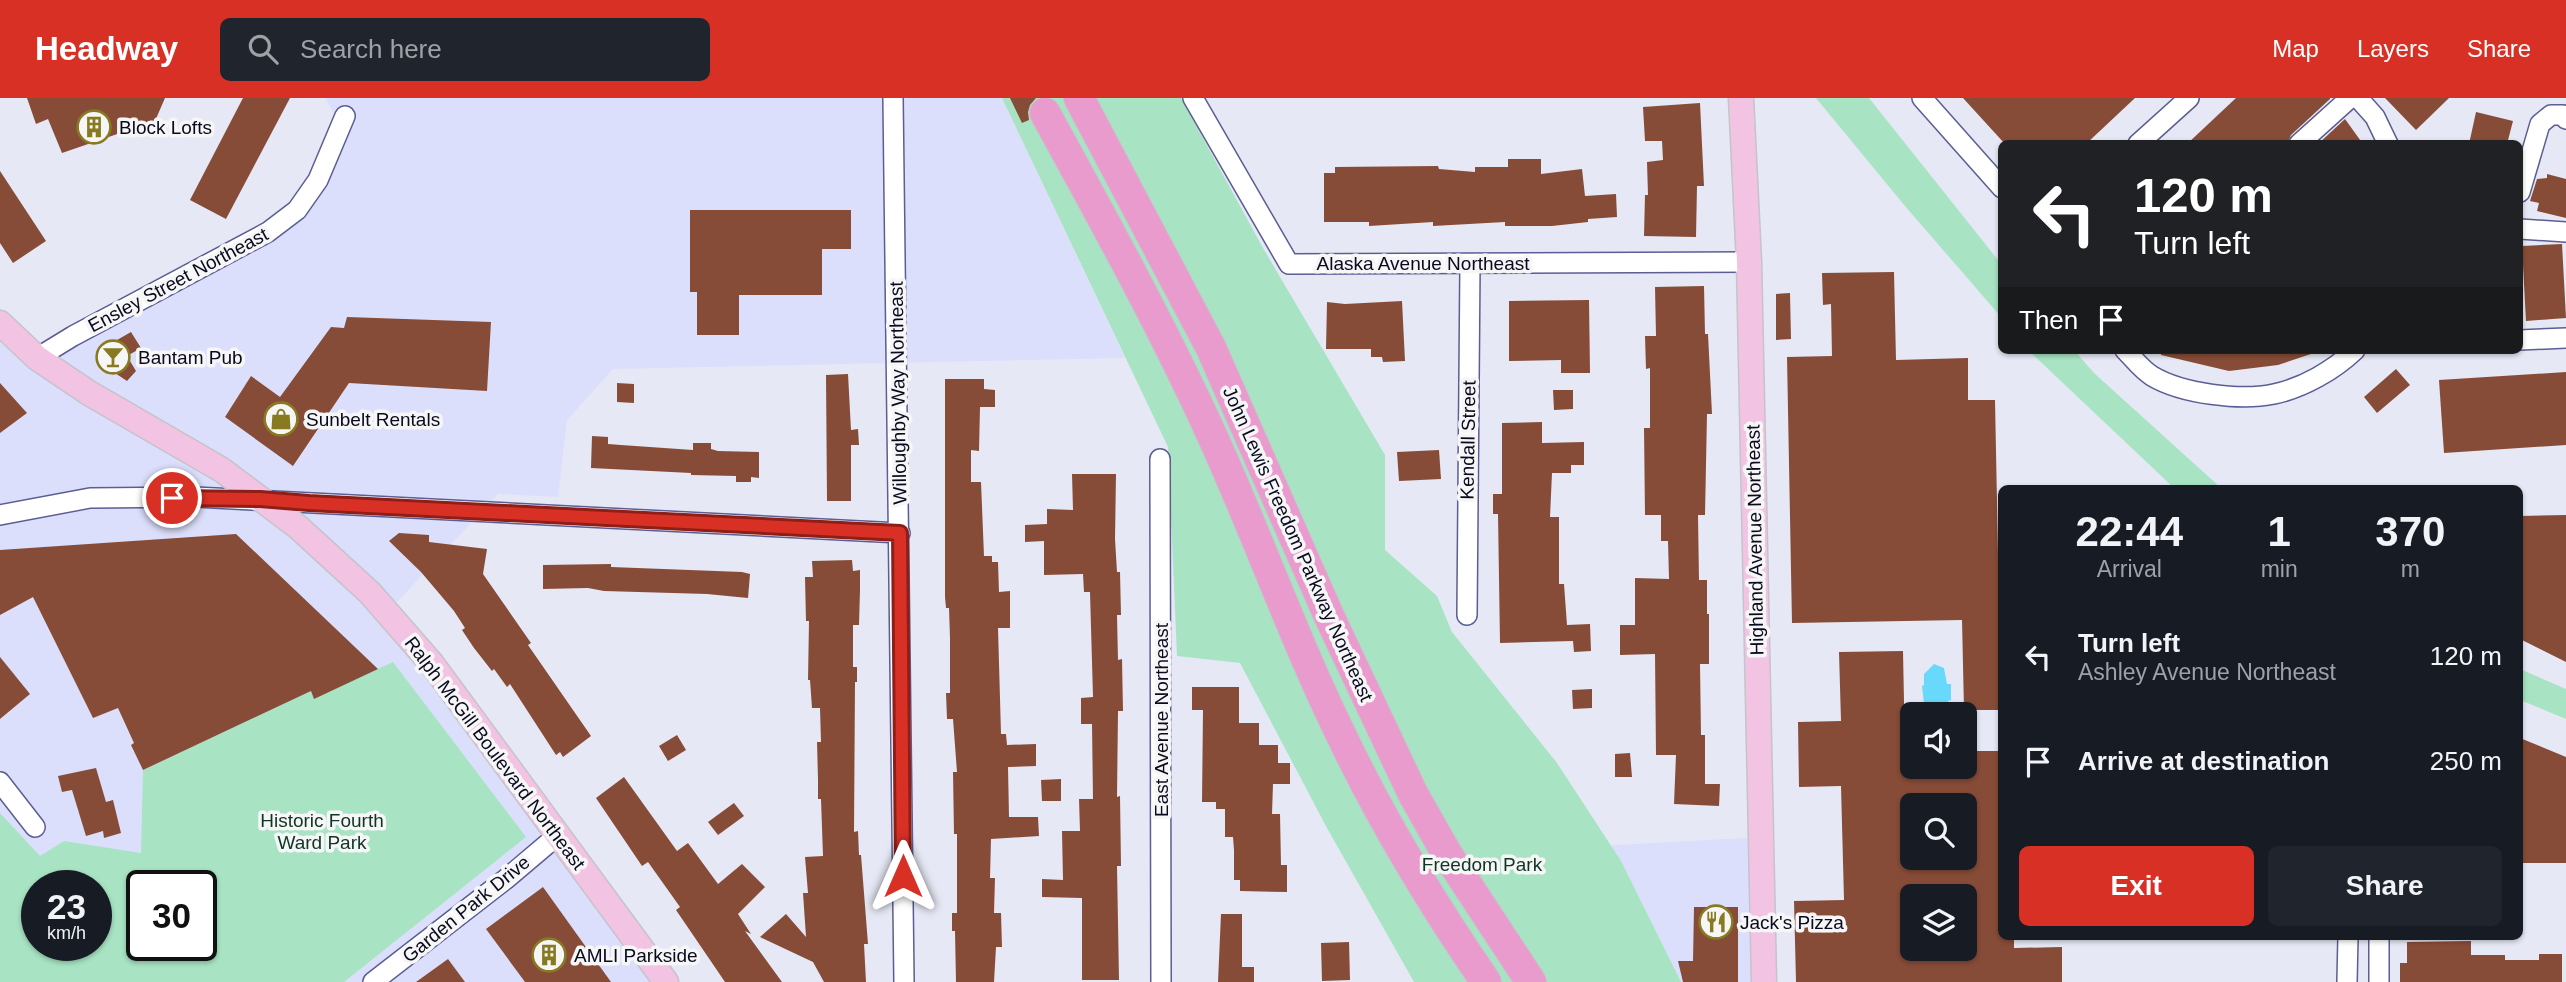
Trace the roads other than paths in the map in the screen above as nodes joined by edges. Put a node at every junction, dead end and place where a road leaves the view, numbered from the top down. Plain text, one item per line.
1 (893, 98) edge
2 (1079, 98) edge
3 (1193, 98) edge
4 (1741, 98) edge
5 (1922, 98) edge
6 (2189, 98) edge
7 (2350, 98) edge
8 (2358, 98) edge
9 (1045, 113) dead end
10 (345, 116) dead end
11 (2566, 119) edge
12 (2142, 140) edge
13 (2303, 140) edge
14 (2386, 140) edge
15 (2523, 179) edge
16 (1998, 184) edge
17 (2523, 229) edge
18 (2566, 232) edge
19 (1749, 262) junction
20 (1470, 264) junction
21 (0, 323) edge
22 (2566, 338) edge
23 (2523, 340) edge
24 (2129, 354) edge
25 (2350, 354) edge
26 (37, 358) junction
27 (1160, 459) dead end
28 (260, 499) junction
29 (0, 514) edge
30 (900, 533) junction
31 (1466, 615) dead end
32 (0, 782) edge
33 (35, 827) dead end
34 (558, 835) junction
35 (2348, 940) edge
36 (2379, 940) edge
37 (373, 982) edge
38 (666, 982) edge
39 (904, 982) edge
40 (1161, 982) edge
41 (1486, 982) edge
42 (1531, 982) edge
43 (1764, 982) edge
44 (2347, 982) edge
45 (2379, 982) edge

1 - 30 street, Willoughby Way Northeast
2 - 42 highway, John Lewis Freedom Parkway Northeast
3 - 20 street, Alaska Avenue Northeast
4 - 19 main road, Highland Avenue Northeast
5 - 16 street
6 - 12 street
7 - 13 street
8 - 14 street
9 - 41 highway, John Lewis Freedom Parkway Northeast
10 - 26 street, Ensley Street Northeast
11 - 15 street
17 - 18 street
19 - 20 street, Alaska Avenue Northeast
19 - 43 main road, Highland Avenue Northeast
20 - 31 street, Kendall Street
21 - 26 main road, Ralph McGill Boulevard Northeast
22 - 23 street
24 - 25 street
26 - 28 main road, Ralph McGill Boulevard Northeast
27 - 40 street, East Avenue Northeast
28 - 29 street
28 - 30 street
28 - 34 main road, Ralph McGill Boulevard Northeast
30 - 39 street, Willoughby Way Northeast
32 - 33 street
34 - 37 street, Garden Park Drive
34 - 38 main road, Ralph McGill Boulevard Northeast
35 - 44 street
36 - 45 street

